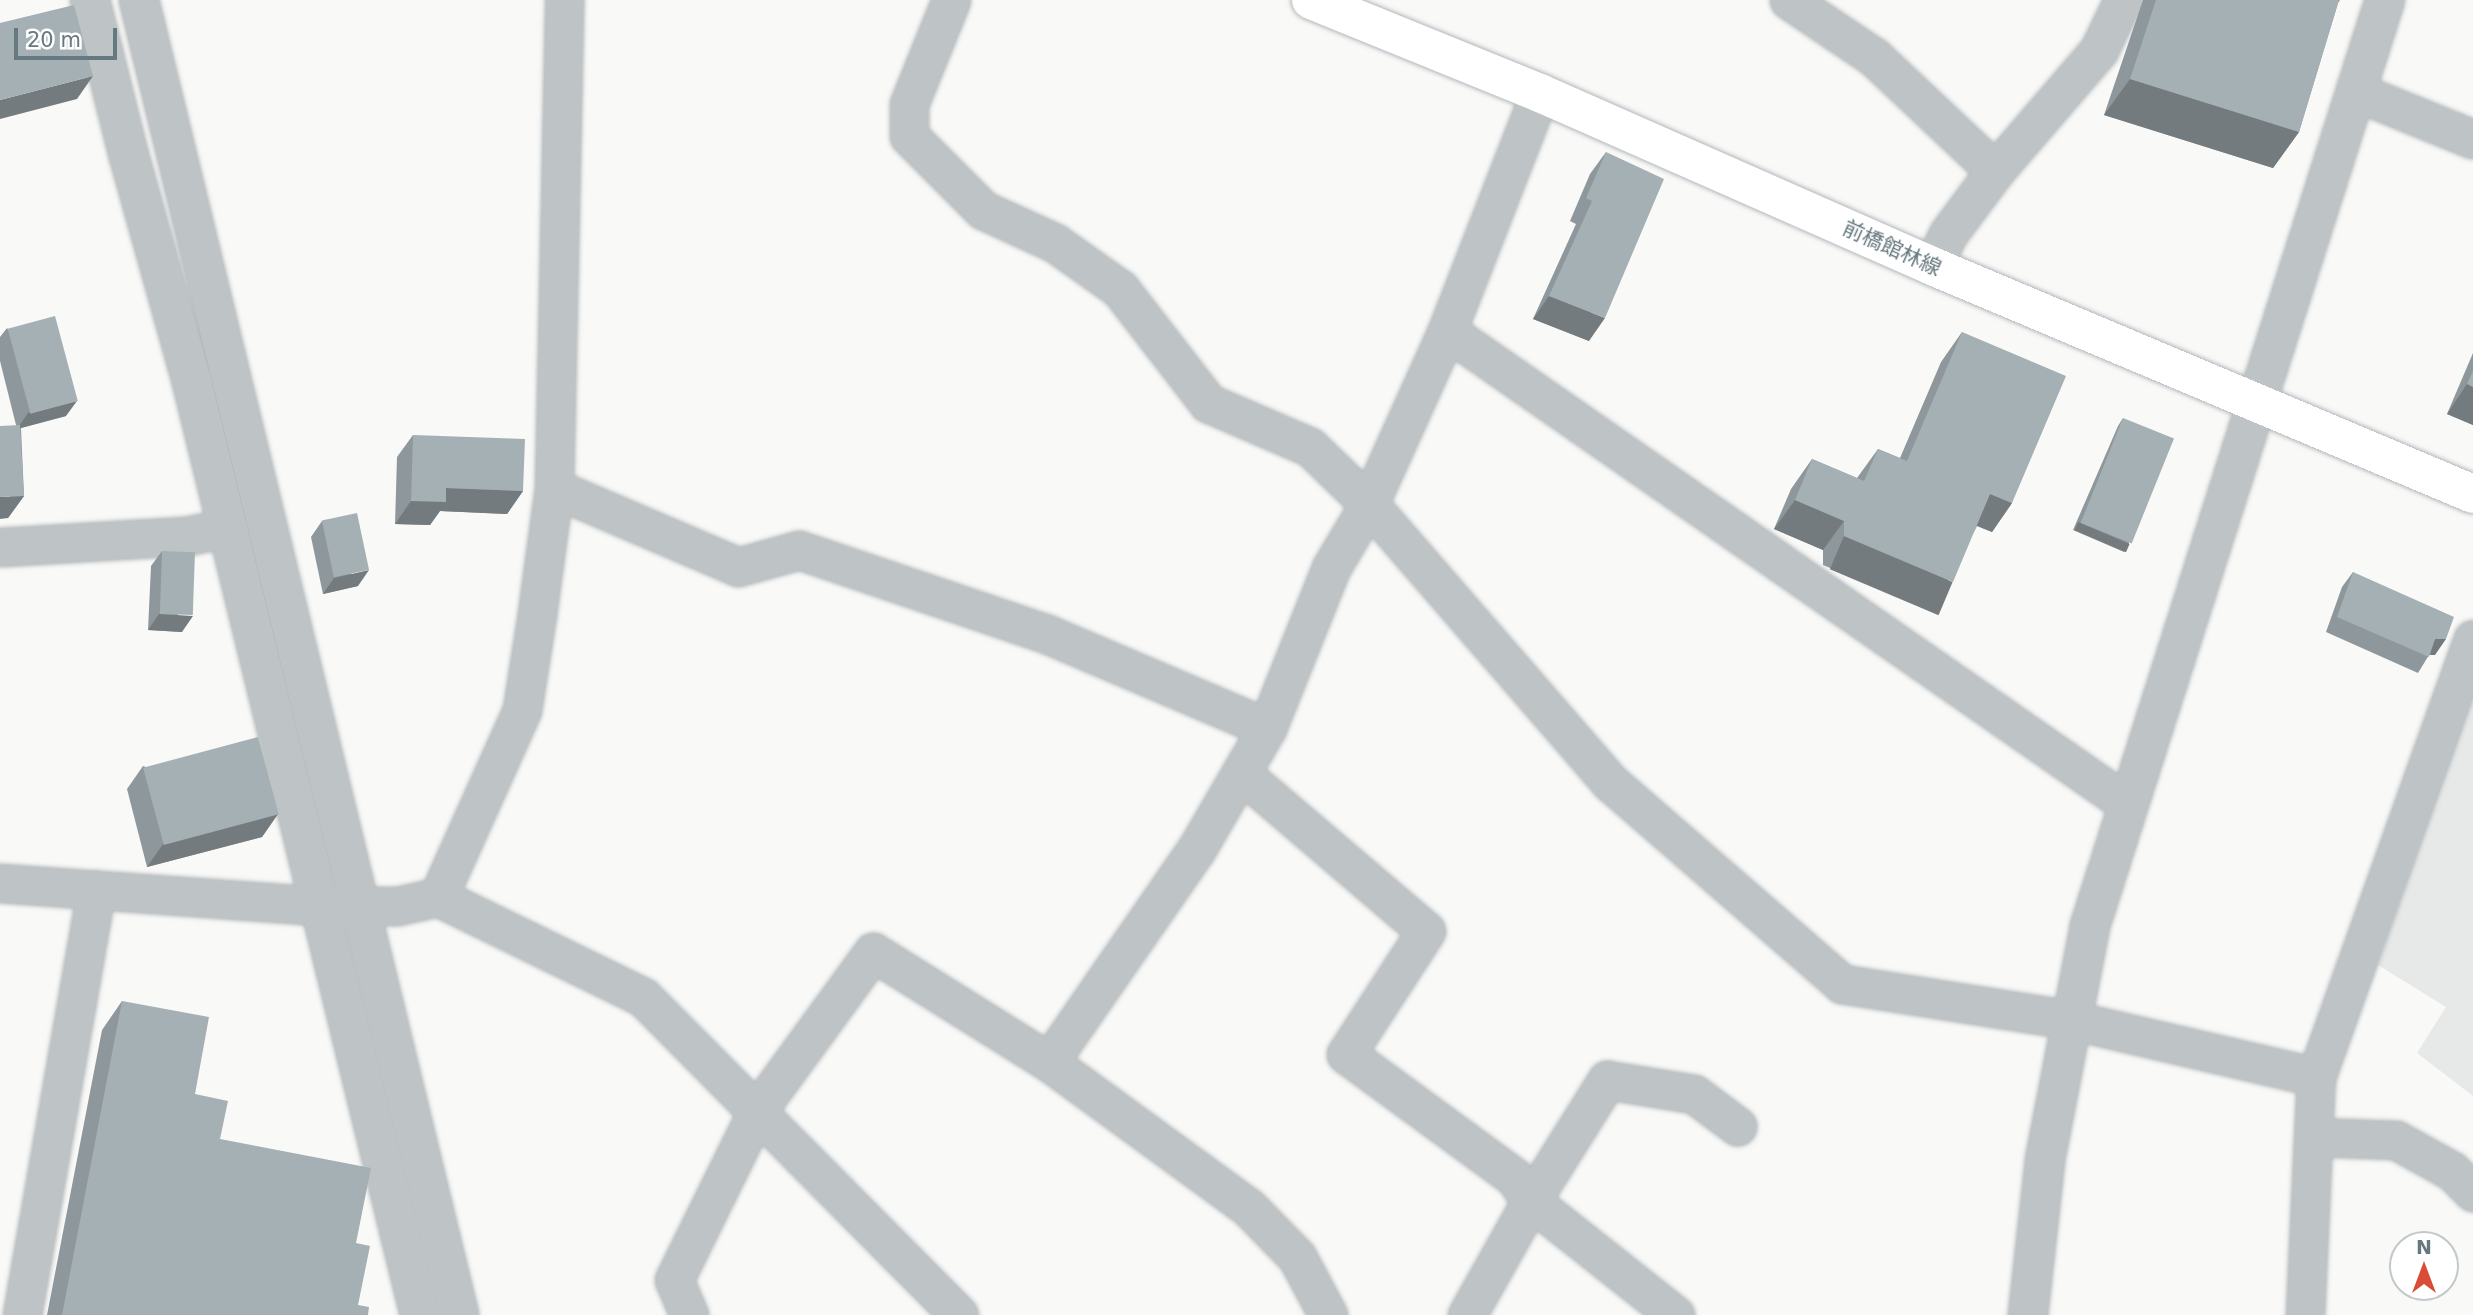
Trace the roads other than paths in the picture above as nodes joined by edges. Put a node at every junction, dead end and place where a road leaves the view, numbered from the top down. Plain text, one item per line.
1 (90, 0) edge
2 (139, 0) edge
3 (564, 0) edge
4 (951, 0) edge
5 (1311, 0) edge
6 (1789, 0) edge
7 (2123, 0) edge
8 (2385, 0) edge
9 (2357, 92) junction
10 (1540, 93) junction
11 (2473, 139) edge
12 (1995, 171) junction
13 (1932, 266) junction
14 (1447, 331) junction
15 (2257, 403) junction
16 (554, 488) junction
17 (2473, 494) edge
18 (1369, 504) junction
19 (228, 528) junction
20 (0, 547) edge
21 (2473, 639) edge
22 (1268, 728) junction
23 (1241, 773) junction
24 (2126, 803) junction
25 (0, 883) edge
26 (96, 889) junction
27 (438, 897) junction
28 (320, 906) junction
29 (360, 906) junction
30 (2071, 1020) junction
31 (1049, 1062) junction
32 (2316, 1077) junction
33 (757, 1111) junction
34 (1737, 1126) dead end
35 (2314, 1137) junction
36 (2473, 1192) edge
37 (1531, 1201) junction
38 (22, 1315) edge
39 (420, 1315) edge
40 (459, 1315) edge
41 (689, 1315) edge
42 (959, 1315) edge
43 (1328, 1315) edge
44 (1467, 1315) edge
45 (1675, 1315) edge
46 (2028, 1315) edge
47 (2305, 1315) edge

1 - 19 street
2 - 29 street
3 - 16 street
4 - 18 street
5 - 10 main road, 前橋館林線
6 - 12 street
7 - 12 street
8 - 9 street
9 - 11 street
9 - 15 street
10 - 13 main road, 前橋館林線
10 - 14 street
12 - 13 street
13 - 15 main road, 前橋館林線
14 - 18 street
14 - 24 street
15 - 17 main road, 前橋館林線
15 - 24 street
16 - 22 street
16 - 27 street
18 - 22 street
18 - 30 street
19 - 20 street
19 - 28 street
21 - 32 street
22 - 23 street
23 - 31 street
23 - 37 street
24 - 30 street
25 - 26 street
26 - 28 street
26 - 38 street
27 - 29 street
27 - 33 street
28 - 29 street
28 - 39 street
29 - 40 street
30 - 32 street
30 - 46 street
31 - 33 street
31 - 43 street
32 - 35 street
33 - 41 street
33 - 42 street
34 - 37 street
35 - 36 street
35 - 47 street
37 - 44 street
37 - 45 street

